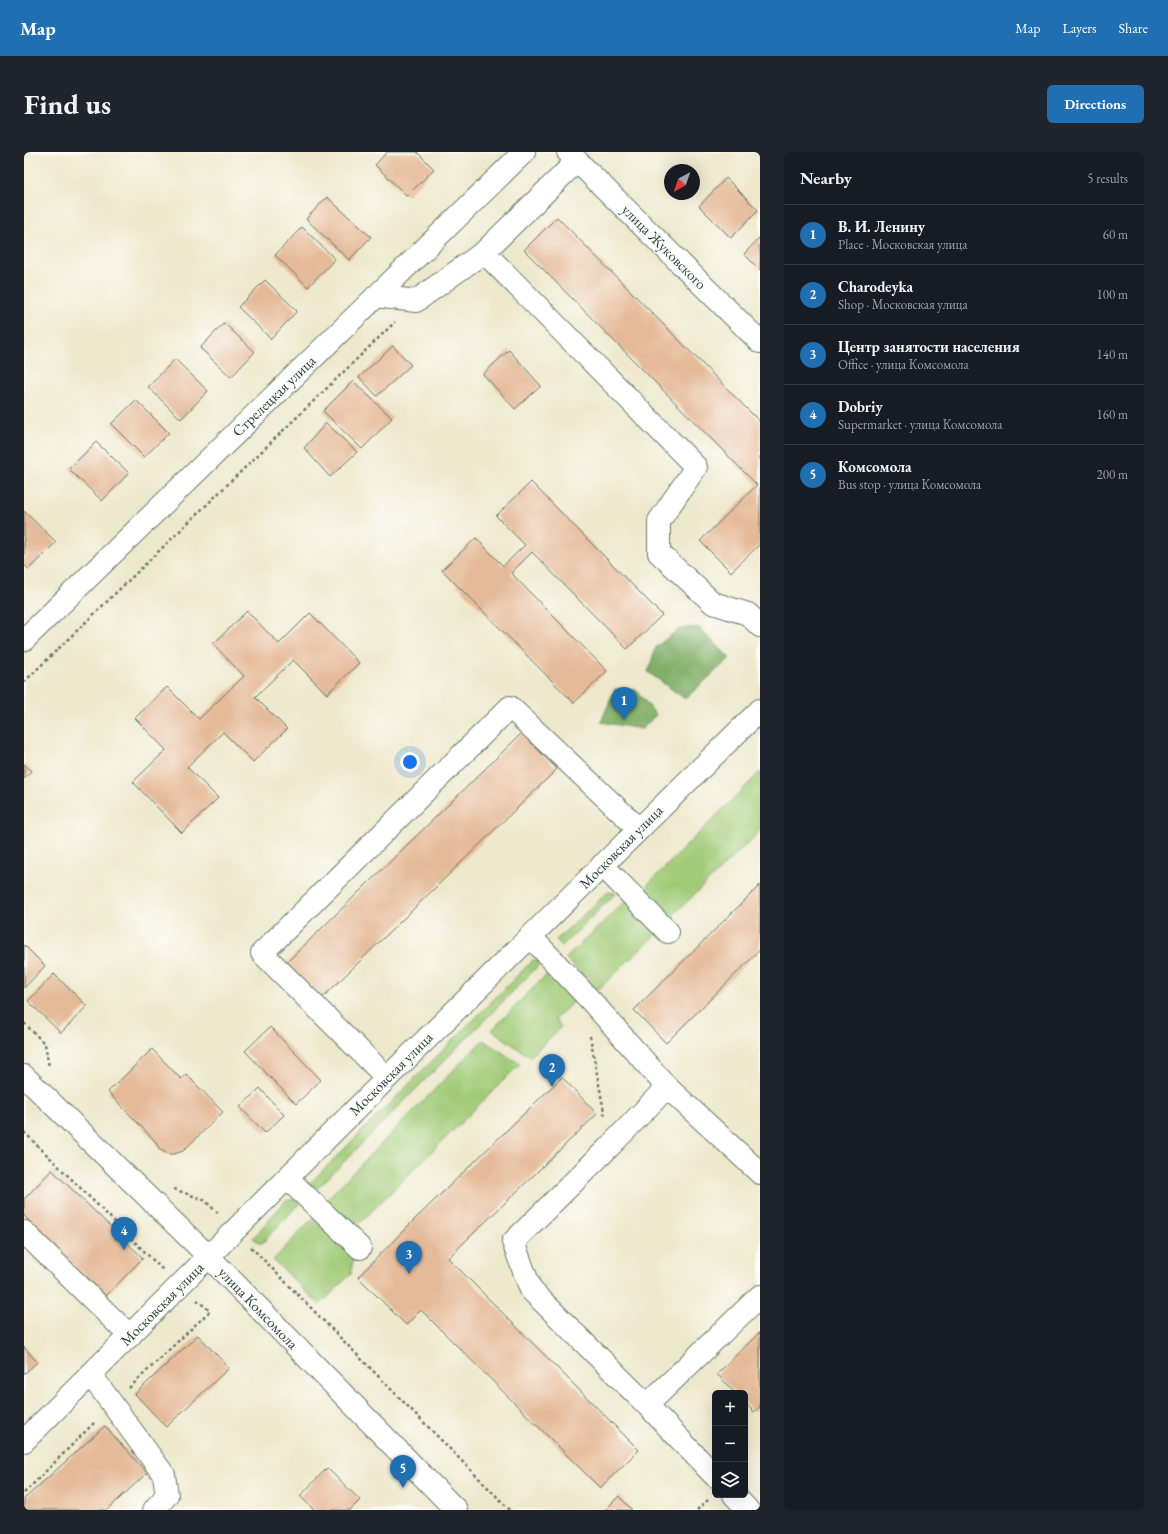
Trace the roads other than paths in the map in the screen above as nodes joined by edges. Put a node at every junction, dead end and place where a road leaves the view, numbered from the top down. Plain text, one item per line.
1 (524, 152) edge
2 (572, 156) edge
3 (484, 252) junction
4 (376, 296) junction
5 (760, 342) edge
6 (760, 626) edge
7 (24, 640) edge
8 (760, 710) edge
9 (639, 829) junction
10 (602, 865) junction
11 (668, 932) dead end
12 (530, 936) junction
13 (24, 1076) edge
14 (387, 1078) junction
15 (667, 1087) junction
16 (760, 1173) edge
17 (287, 1178) junction
18 (24, 1232) edge
19 (360, 1248) dead end
20 (209, 1258) junction
21 (760, 1296) edge
22 (130, 1336) junction
23 (91, 1375) junction
24 (647, 1405) junction
25 (24, 1441) edge
26 (712, 1473) edge
27 (737, 1498) edge
28 (760, 1505) edge
29 (154, 1510) edge
30 (456, 1510) edge
31 (748, 1510) edge
32 (755, 1510) edge

1 - 4 street, Стрелецкая улица
2 - 3 street
2 - 5 street, улица Жуковского
3 - 4 street
3 - 6 street
4 - 7 street, Стрелецкая улица
8 - 9 street, Московская улица
9 - 10 street, Московская улица
9 - 14 street
10 - 11 street
10 - 12 street, Московская улица
12 - 14 street, Московская улица
12 - 15 street
13 - 20 street, улица Комсомола
14 - 17 street, Московская улица
15 - 16 street
15 - 24 street
17 - 19 street
17 - 20 street, Московская улица
18 - 22 street
20 - 22 street, Московская улица
20 - 30 street, улица Комсомола
21 - 24 street
22 - 23 street, Московская улица
23 - 25 street, Московская улица
23 - 29 street
24 - 26 street
27 - 31 street
28 - 32 street

